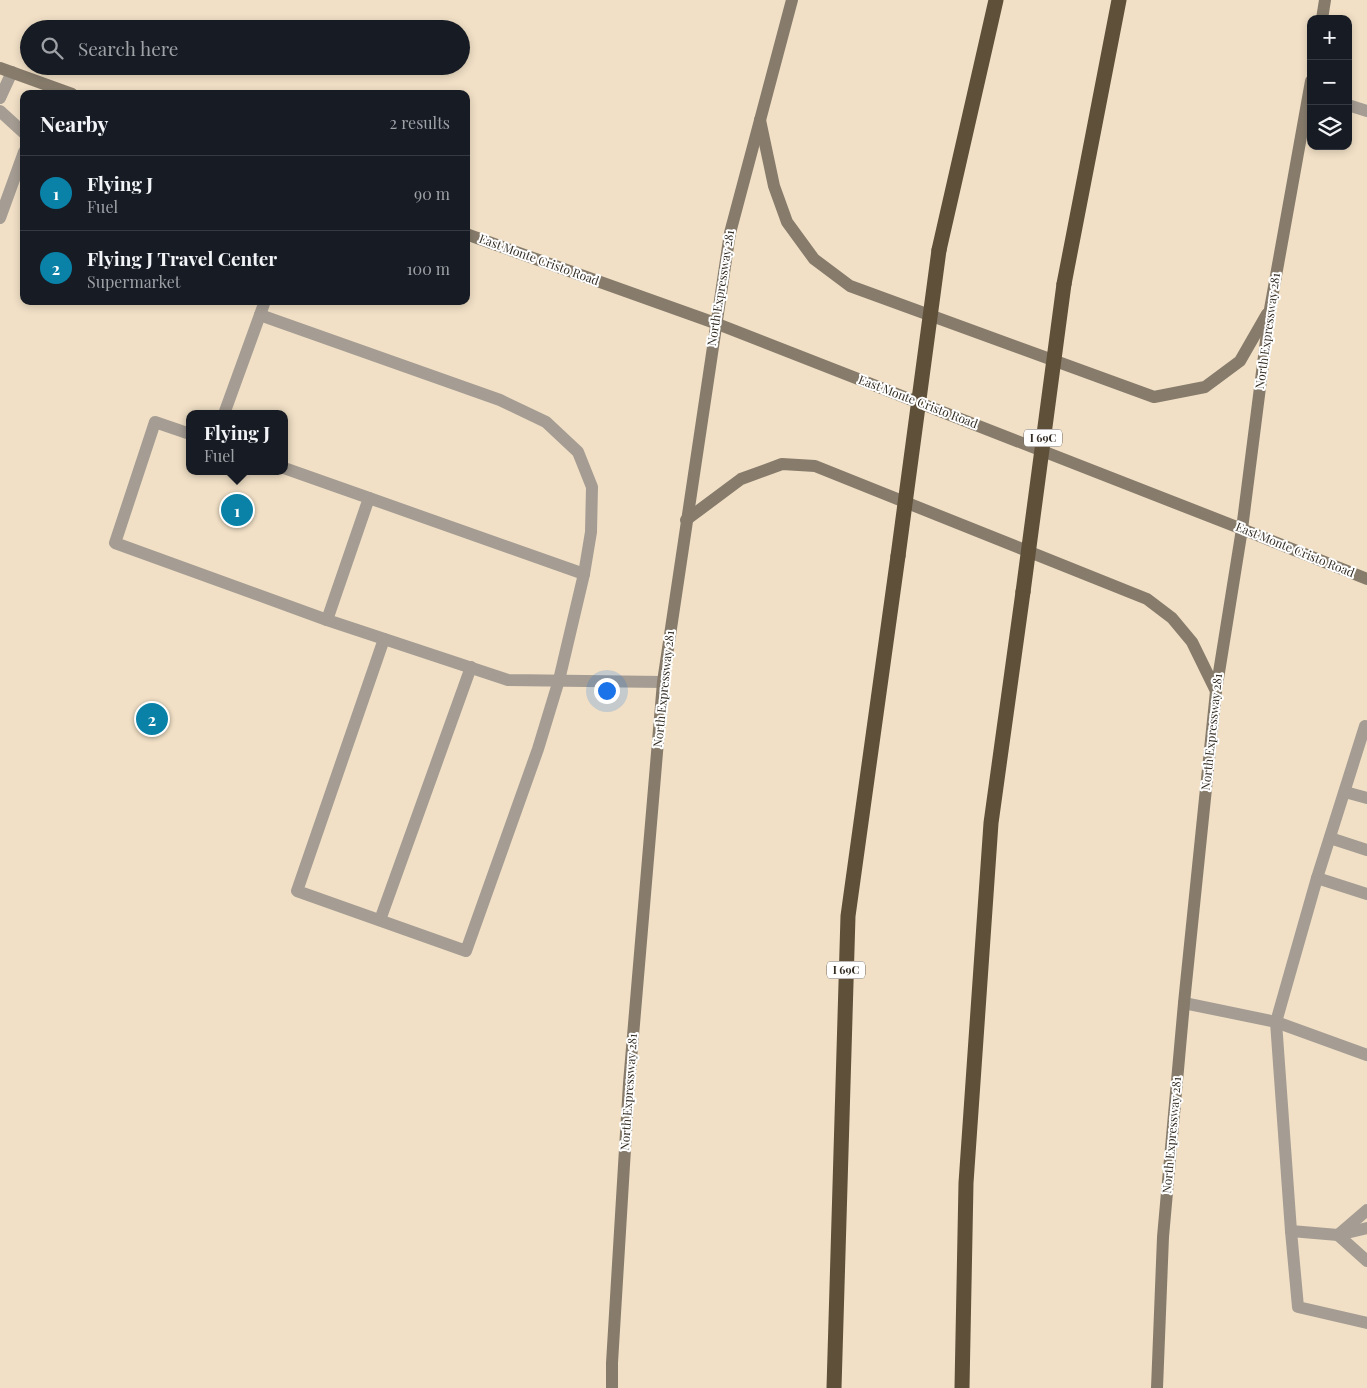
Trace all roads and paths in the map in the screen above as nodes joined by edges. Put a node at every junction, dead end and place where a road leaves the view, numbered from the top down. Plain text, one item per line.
1 (792, 0) edge
2 (996, 0) edge
3 (1119, 0) edge
4 (1326, 0) edge
5 (1323, 15) edge
6 (6, 70) edge
7 (61, 90) edge
8 (0, 98) edge
9 (1307, 105) edge
10 (1352, 106) edge
11 (0, 111) edge
12 (1367, 111) edge
13 (760, 117) junction
14 (20, 129) edge
15 (20, 163) edge
16 (0, 218) edge
17 (470, 235) edge
18 (264, 305) edge
19 (1270, 309) junction
20 (260, 315) junction
21 (715, 323) junction
22 (225, 410) edge
23 (186, 433) edge
24 (288, 469) edge
25 (369, 498) junction
26 (686, 520) junction
27 (1242, 529) junction
28 (584, 574) junction
29 (1367, 579) edge
30 (327, 620) junction
31 (384, 639) junction
32 (472, 667) junction
33 (559, 680) junction
34 (663, 682) junction
35 (1216, 691) junction
36 (1367, 727) edge
37 (1344, 792) junction
38 (1367, 798) edge
39 (1330, 838) junction
40 (1367, 850) edge
41 (1317, 878) junction
42 (1367, 894) edge
43 (380, 920) junction
44 (1184, 1003) junction
45 (1276, 1022) junction
46 (1367, 1055) edge
47 (1367, 1210) edge
48 (1367, 1218) edge
49 (1367, 1228) edge
50 (1291, 1231) junction
51 (1338, 1235) junction
52 (1367, 1237) edge
53 (1367, 1250) edge
54 (1367, 1261) edge
55 (1367, 1323) edge
56 (612, 1388) edge
57 (834, 1388) edge
58 (962, 1388) edge
59 (1157, 1388) edge

1 - 13 main road, North Expressway 281
2 - 57 highway, I 69C, bridge
3 - 58 highway, I 69C, bridge
4 - 5 main road
6 - 7 main road
6 - 8 lane
9 - 19 main road, North Expressway 281
10 - 12 lane
11 - 14 lane
13 - 19 main road
13 - 21 main road, North Expressway 281
15 - 16 lane
17 - 21 main road, East Monte Cristo Road
18 - 20 lane
19 - 27 main road, North Expressway 281
20 - 22 lane
20 - 28 lane
21 - 26 main road, North Expressway 281
21 - 27 main road, East Monte Cristo Road
23 - 30 lane
24 - 25 lane
25 - 28 lane
25 - 30 lane
26 - 34 main road, North Expressway 281
26 - 35 main road
27 - 29 main road, East Monte Cristo Road
27 - 35 main road, North Expressway 281
28 - 33 lane
30 - 31 lane
31 - 32 lane
31 - 43 lane
32 - 33 lane
32 - 43 lane
33 - 34 lane
33 - 43 lane
34 - 56 main road, North Expressway 281
35 - 44 main road, North Expressway 281
36 - 37 lane
37 - 38 lane
37 - 39 lane
39 - 40 lane
39 - 41 lane
41 - 42 lane
41 - 45 lane
44 - 45 lane
44 - 59 main road, North Expressway 281
45 - 46 lane
45 - 50 lane
47 - 51 lane
48 - 51 lane
49 - 51 lane
50 - 51 lane
50 - 55 lane
51 - 52 lane
51 - 53 lane
51 - 54 lane

